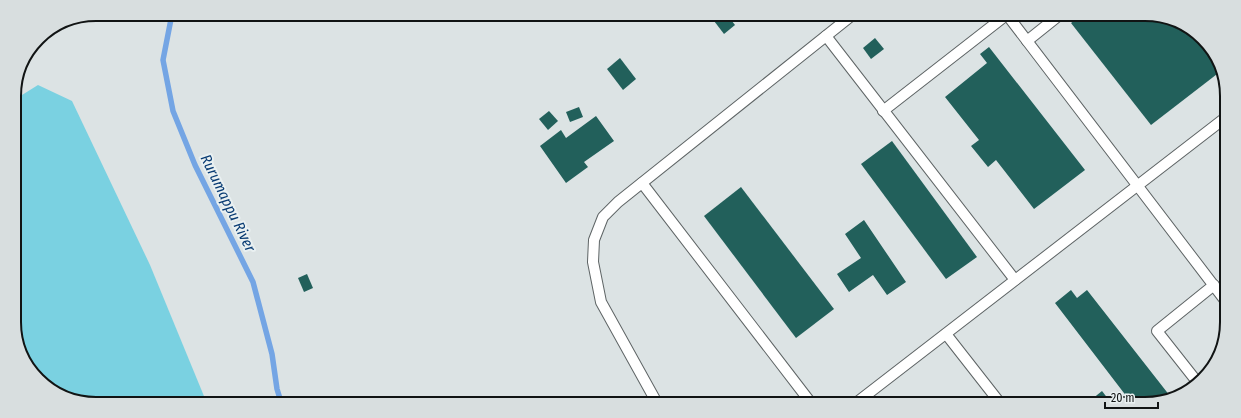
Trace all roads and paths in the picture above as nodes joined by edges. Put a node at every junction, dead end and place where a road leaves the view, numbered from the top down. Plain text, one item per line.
1 (845, 21) edge
2 (999, 21) edge
3 (1012, 21) edge
4 (1052, 21) edge
5 (826, 36) junction
6 (1027, 41) junction
7 (883, 111) junction
8 (1220, 122) edge
9 (642, 183) junction
10 (1137, 185) junction
11 (1015, 280) junction
12 (1214, 285) junction
13 (1220, 293) edge
14 (946, 334) junction
15 (1194, 378) edge
16 (653, 397) edge
17 (806, 397) edge
18 (864, 397) edge
19 (995, 397) edge

1 - 5 lane
2 - 7 lane
3 - 6 lane
4 - 6 lane
5 - 7 lane
5 - 9 lane
6 - 10 lane
7 - 11 lane
8 - 10 lane
9 - 16 lane
9 - 17 lane
10 - 11 lane
10 - 12 lane
11 - 14 lane
12 - 13 lane
12 - 15 lane
14 - 18 lane
14 - 19 lane

